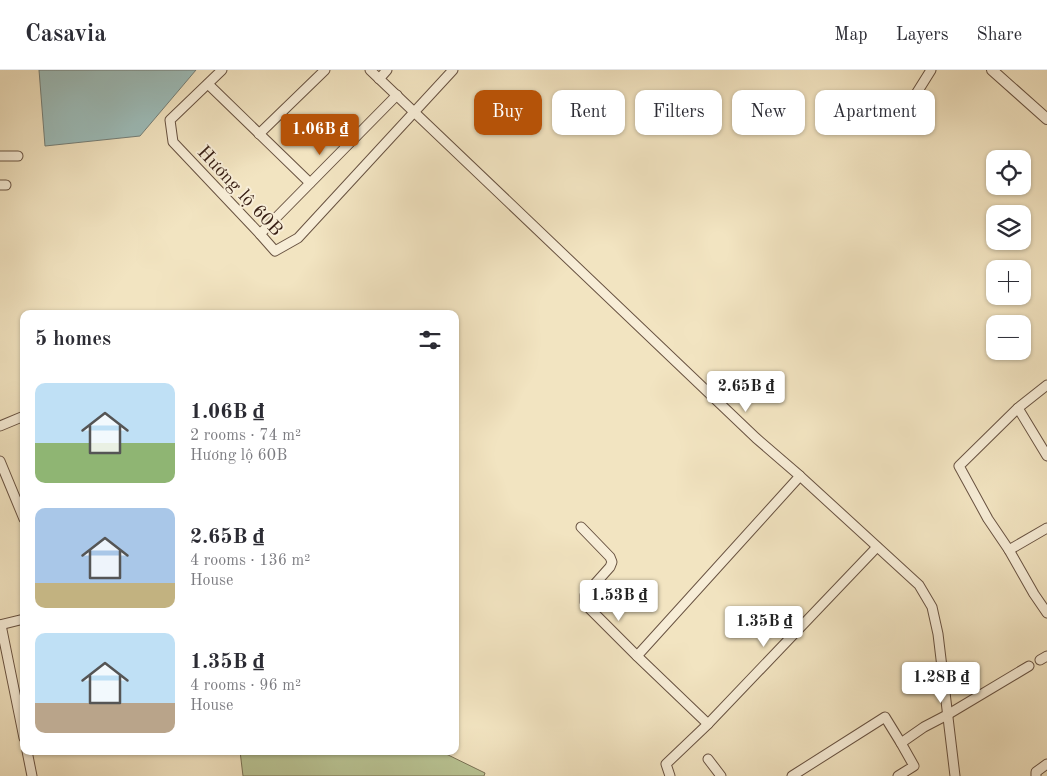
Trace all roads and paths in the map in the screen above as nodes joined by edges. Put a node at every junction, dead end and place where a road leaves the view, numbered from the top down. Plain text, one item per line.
1 (222, 70) edge
2 (325, 70) edge
3 (370, 70) edge
4 (387, 70) edge
5 (453, 70) edge
6 (931, 70) edge
7 (992, 70) edge
8 (379, 79) junction
9 (208, 84) junction
10 (918, 90) edge
11 (397, 95) junction
12 (414, 112) junction
13 (1047, 119) edge
14 (260, 134) junction
15 (0, 156) edge
16 (18, 156) dead end
17 (310, 183) junction
18 (260, 234) junction
19 (1047, 385) edge
20 (1018, 408) junction
21 (20, 418) edge
22 (0, 426) edge
23 (1047, 456) edge
24 (0, 461) edge
25 (800, 476) junction
26 (20, 505) edge
27 (581, 527) dead end
28 (1047, 528) edge
29 (877, 547) junction
30 (1009, 550) junction
31 (1047, 613) edge
32 (20, 620) edge
33 (0, 625) edge
34 (637, 656) junction
35 (1029, 666) dead end
36 (947, 715) junction
37 (20, 719) edge
38 (708, 724) junction
39 (901, 743) junction
40 (27, 755) edge
41 (708, 759) dead end
42 (1047, 764) edge
43 (32, 776) edge
44 (670, 776) edge
45 (721, 776) edge
46 (792, 776) edge
47 (898, 776) edge
48 (955, 776) edge
49 (1036, 776) edge

1 - 9 street, Hương lộ 60B
2 - 14 street
3 - 8 street
4 - 8 street
5 - 12 street
6 - 10 street
7 - 13 street
8 - 11 street
9 - 14 street
9 - 18 street, Hương lộ 60B
11 - 12 street
11 - 17 street
12 - 18 street, Hương lộ 60B
12 - 25 street
14 - 17 street
15 - 16 street
17 - 18 street
19 - 20 street
20 - 23 street
20 - 30 street
21 - 22 street
24 - 26 street
25 - 29 street
25 - 34 street
27 - 34 street
28 - 30 street
29 - 36 street
29 - 38 street
30 - 31 street
32 - 33 street
33 - 37 street
34 - 38 street
35 - 36 street
36 - 39 street
36 - 48 street
38 - 44 street
39 - 46 street
39 - 47 street
40 - 43 street
41 - 45 street
42 - 49 street

